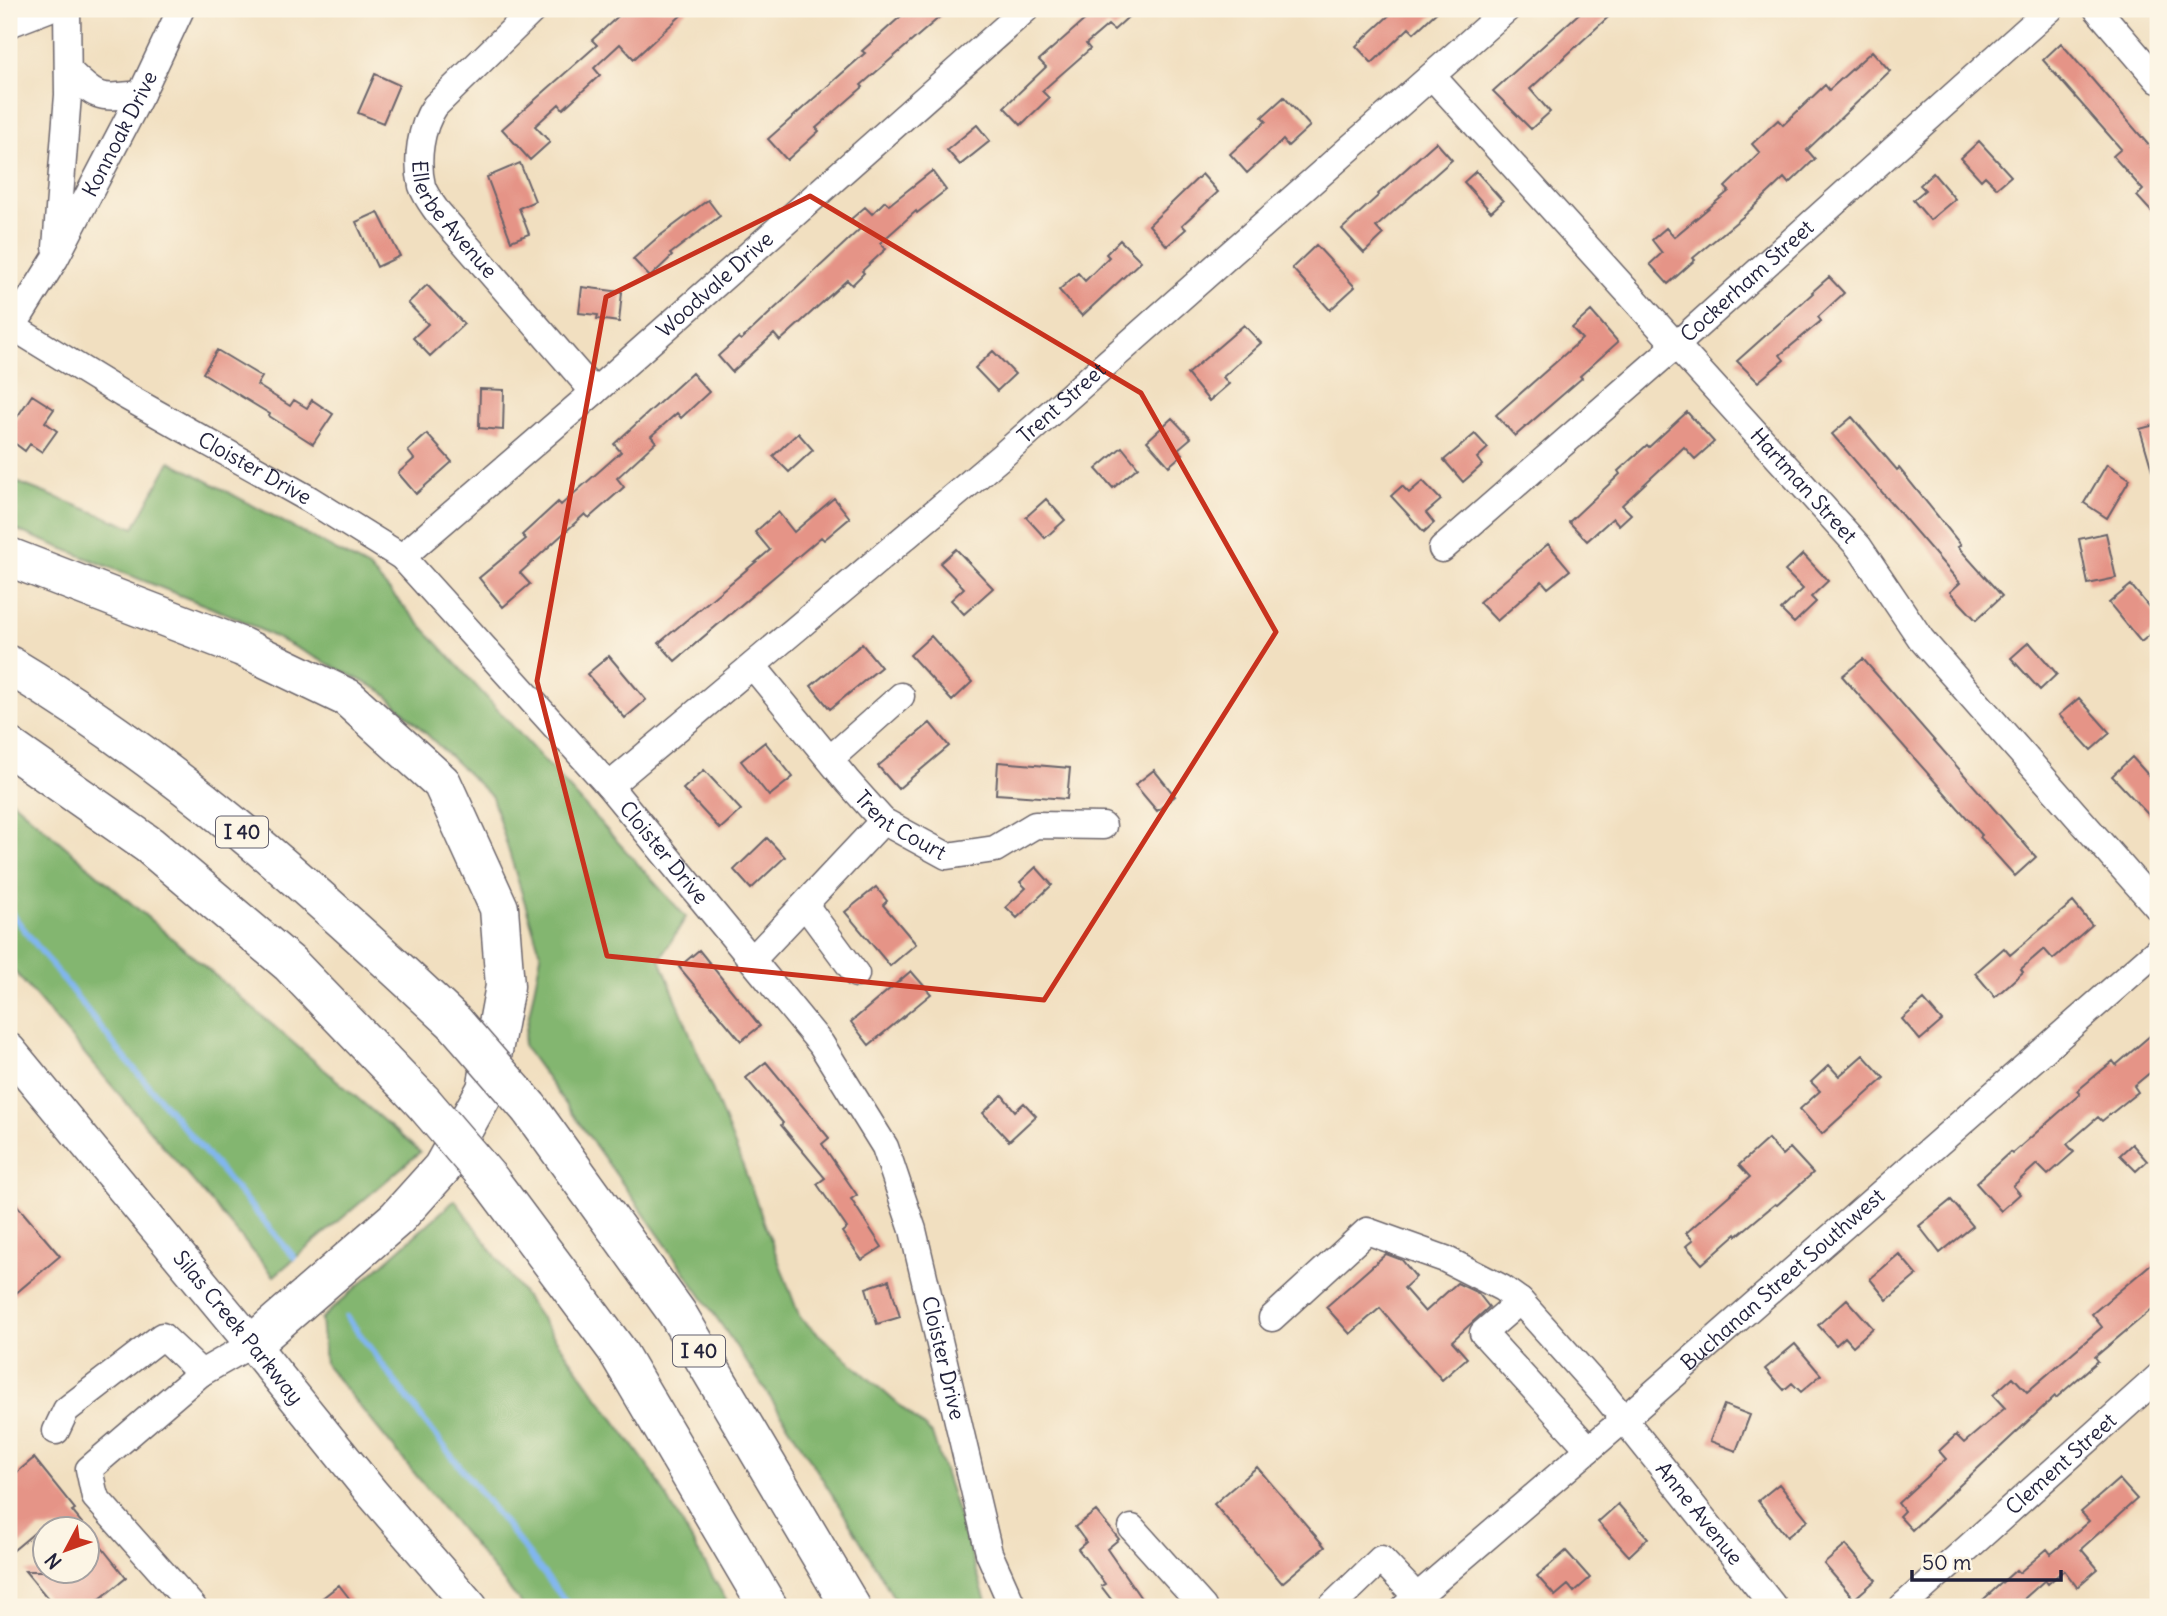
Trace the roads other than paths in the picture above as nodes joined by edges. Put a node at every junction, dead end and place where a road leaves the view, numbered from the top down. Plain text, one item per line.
1 (48, 9) edge
2 (67, 9) edge
3 (181, 9) edge
4 (534, 9) edge
5 (1026, 9) edge
6 (1507, 9) edge
7 (2050, 9) edge
8 (2097, 9) edge
9 (9, 24) edge
10 (68, 70) junction
11 (1432, 76) junction
12 (2158, 80) edge
13 (141, 94) junction
14 (55, 259) junction
15 (11, 330) edge
16 (1675, 346) junction
17 (594, 392) junction
18 (1442, 549) dead end
19 (9, 557) edge
20 (402, 557) junction
21 (9, 665) edge
22 (752, 666) junction
23 (901, 696) dead end
24 (9, 747) edge
25 (830, 759) junction
26 (609, 786) junction
27 (1103, 826) dead end
28 (878, 827) junction
29 (805, 905) junction
30 (2158, 908) edge
31 (2158, 950) edge
32 (752, 959) junction
33 (856, 974) dead end
34 (13, 1065) edge
35 (1520, 1301) junction
36 (1272, 1318) dead end
37 (252, 1344) junction
38 (201, 1373) junction
39 (2158, 1377) edge
40 (1623, 1420) junction
41 (56, 1431) dead end
42 (1589, 1449) junction
43 (1132, 1528) dead end
44 (1411, 1602) edge
45 (469, 1606) edge
46 (193, 1607) edge
47 (768, 1607) edge
48 (851, 1607) edge
49 (1013, 1607) edge
50 (1203, 1607) edge
51 (1331, 1607) edge
52 (1774, 1607) edge
53 (1902, 1607) edge

1 - 9 street
2 - 10 street
3 - 13 street, Konnoak Drive
4 - 17 street, Ellerbe Avenue
5 - 17 street, Woodvale Drive
6 - 11 street, Trent Street
7 - 16 street, Cockerham Street
8 - 12 street
10 - 13 street
10 - 14 street
11 - 16 street, Hartman Street
11 - 22 street, Trent Street
13 - 14 street, Konnoak Drive
14 - 15 street, Konnoak Drive
15 - 20 street, Cloister Drive
16 - 18 street, Cockerham Street
16 - 30 street, Hartman Street
17 - 20 street, Woodvale Drive
19 - 37 highway
20 - 26 street, Cloister Drive
21 - 48 highway, I 40, bridge
22 - 25 street, Trent Court
22 - 26 street, Trent Street
23 - 25 street
24 - 47 highway, bridge
25 - 28 street, Trent Court
26 - 32 street, Cloister Drive
27 - 28 street, Trent Court
28 - 29 street
29 - 32 street
29 - 33 street
31 - 40 street, Buchanan Street Southwest
32 - 49 street, Cloister Drive
34 - 37 main road, Silas Creek Parkway
35 - 36 street, Anne Avenue
35 - 40 street, Anne Avenue
35 - 42 street
37 - 38 street
37 - 45 main road, Silas Creek Parkway
38 - 41 street
38 - 46 street
39 - 53 street, Clement Street
40 - 42 street, Buchanan Street Southwest
40 - 52 street, Anne Avenue
42 - 44 street, Buchanan Street Southwest
43 - 50 street
44 - 51 street

